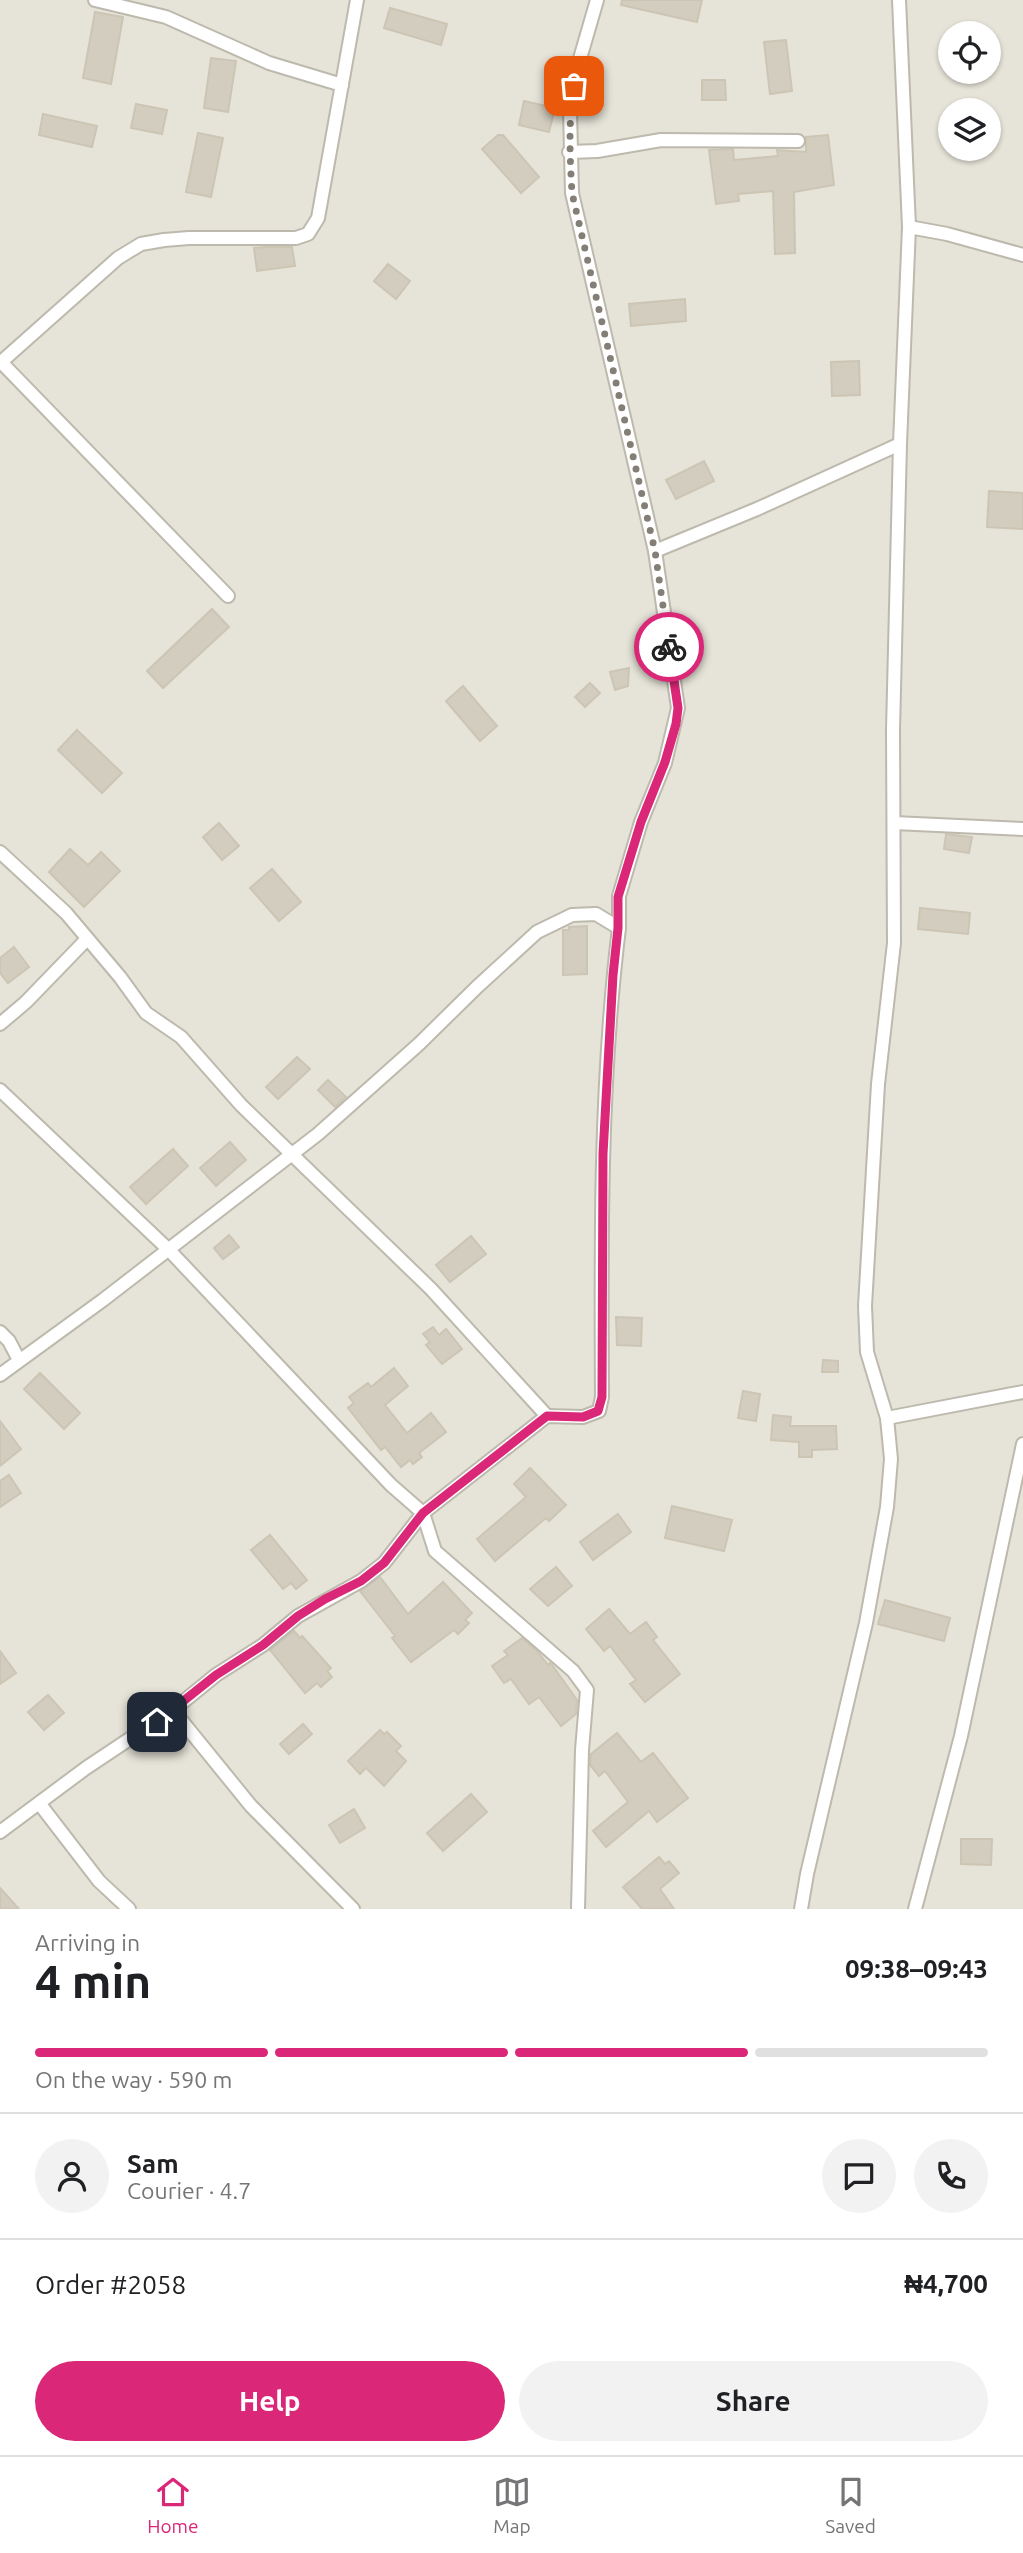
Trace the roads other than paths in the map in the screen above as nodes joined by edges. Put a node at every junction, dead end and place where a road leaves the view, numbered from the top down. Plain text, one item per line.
1 (96, 0) edge
2 (357, 0) edge
3 (597, 0) edge
4 (899, 0) edge
5 (342, 85) junction
6 (798, 141) dead end
7 (569, 152) junction
8 (909, 227) junction
9 (1023, 255) edge
10 (0, 362) edge
11 (901, 444) junction
12 (655, 551) junction
13 (228, 596) dead end
14 (894, 823) junction
15 (1023, 829) edge
16 (0, 852) edge
17 (618, 928) junction
18 (86, 940) junction
19 (0, 1024) edge
20 (0, 1090) edge
21 (293, 1154) junction
22 (169, 1250) junction
23 (0, 1332) edge
24 (19, 1360) junction
25 (0, 1375) edge
26 (1023, 1392) edge
27 (547, 1416) junction
28 (887, 1418) junction
29 (1023, 1444) edge
30 (423, 1513) junction
31 (173, 1710) junction
32 (39, 1803) junction
33 (0, 1832) edge
34 (130, 1909) edge
35 (354, 1909) edge
36 (578, 1909) edge
37 (801, 1909) edge
38 (915, 1909) edge

1 - 5 street
2 - 5 street
3 - 7 street
4 - 8 street
5 - 10 street
6 - 7 street
7 - 12 street
8 - 9 street
8 - 11 street
10 - 13 street
11 - 12 street
11 - 14 street
12 - 17 street
14 - 15 street
14 - 28 street
16 - 18 street
17 - 21 street
17 - 27 street
18 - 19 street
18 - 21 street
20 - 22 street
21 - 22 street
21 - 27 street
22 - 24 street
22 - 30 street
23 - 24 street
24 - 25 street
26 - 28 street
27 - 30 street
28 - 37 street
29 - 38 street
30 - 31 street
30 - 36 street
31 - 32 street
31 - 35 street
32 - 33 street
32 - 34 street

